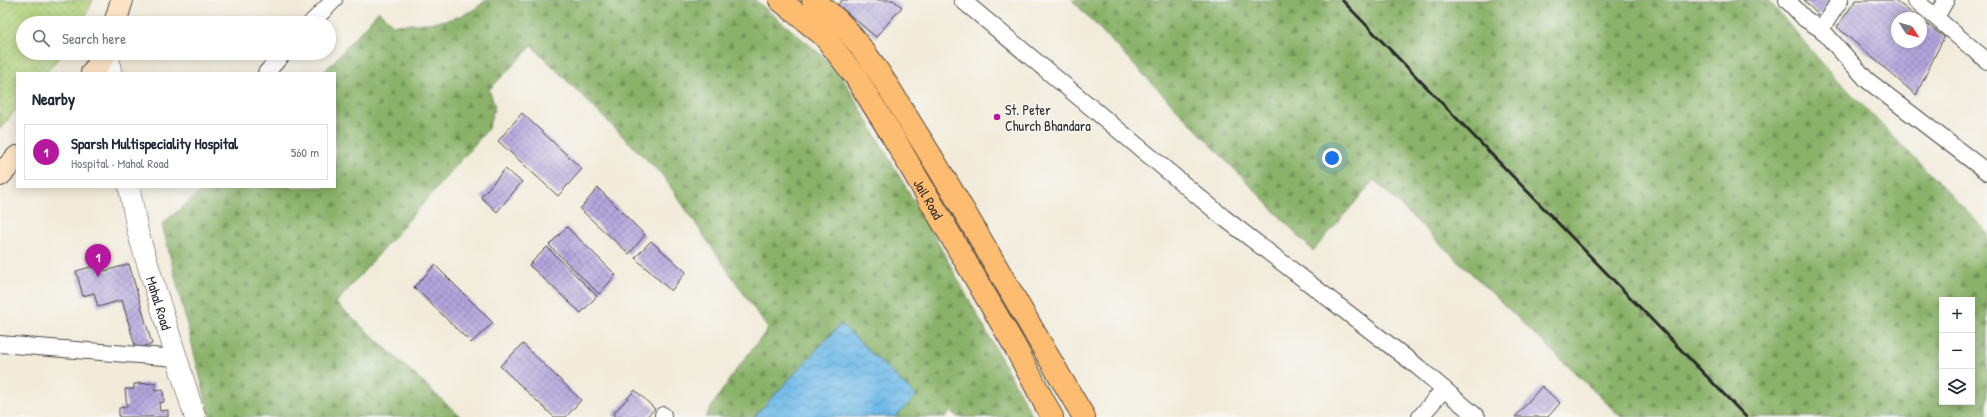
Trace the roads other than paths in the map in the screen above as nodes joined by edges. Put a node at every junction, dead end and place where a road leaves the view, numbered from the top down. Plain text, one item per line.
1 (122, 0) edge
2 (334, 0) edge
3 (780, 0) edge
4 (813, 0) edge
5 (962, 0) edge
6 (1788, 0) edge
7 (1840, 0) edge
8 (1916, 0) edge
9 (1946, 0) edge
10 (117, 16) edge
11 (318, 16) edge
12 (1936, 17) junction
13 (1821, 29) junction
14 (1985, 55) edge
15 (102, 60) edge
16 (108, 60) edge
17 (278, 60) edge
18 (93, 72) edge
19 (111, 72) edge
20 (267, 72) edge
21 (16, 158) edge
22 (1987, 172) edge
23 (0, 175) edge
24 (129, 188) edge
25 (0, 344) edge
26 (177, 358) junction
27 (1444, 389) junction
28 (195, 417) edge
29 (1052, 417) edge
30 (1084, 417) edge
31 (1420, 417) edge
32 (1477, 417) edge

1 - 10 main road
2 - 11 street
3 - 29 highway, Jail Road
4 - 30 highway, Jail Road
5 - 27 street
6 - 13 street
7 - 13 street
8 - 12 street
9 - 12 street
12 - 14 street
13 - 22 street
15 - 18 main road
16 - 19 street
17 - 20 street
21 - 23 main road
24 - 26 street, Mahal Road
25 - 26 street
26 - 28 street, Mahal Road
27 - 31 street
27 - 32 street

